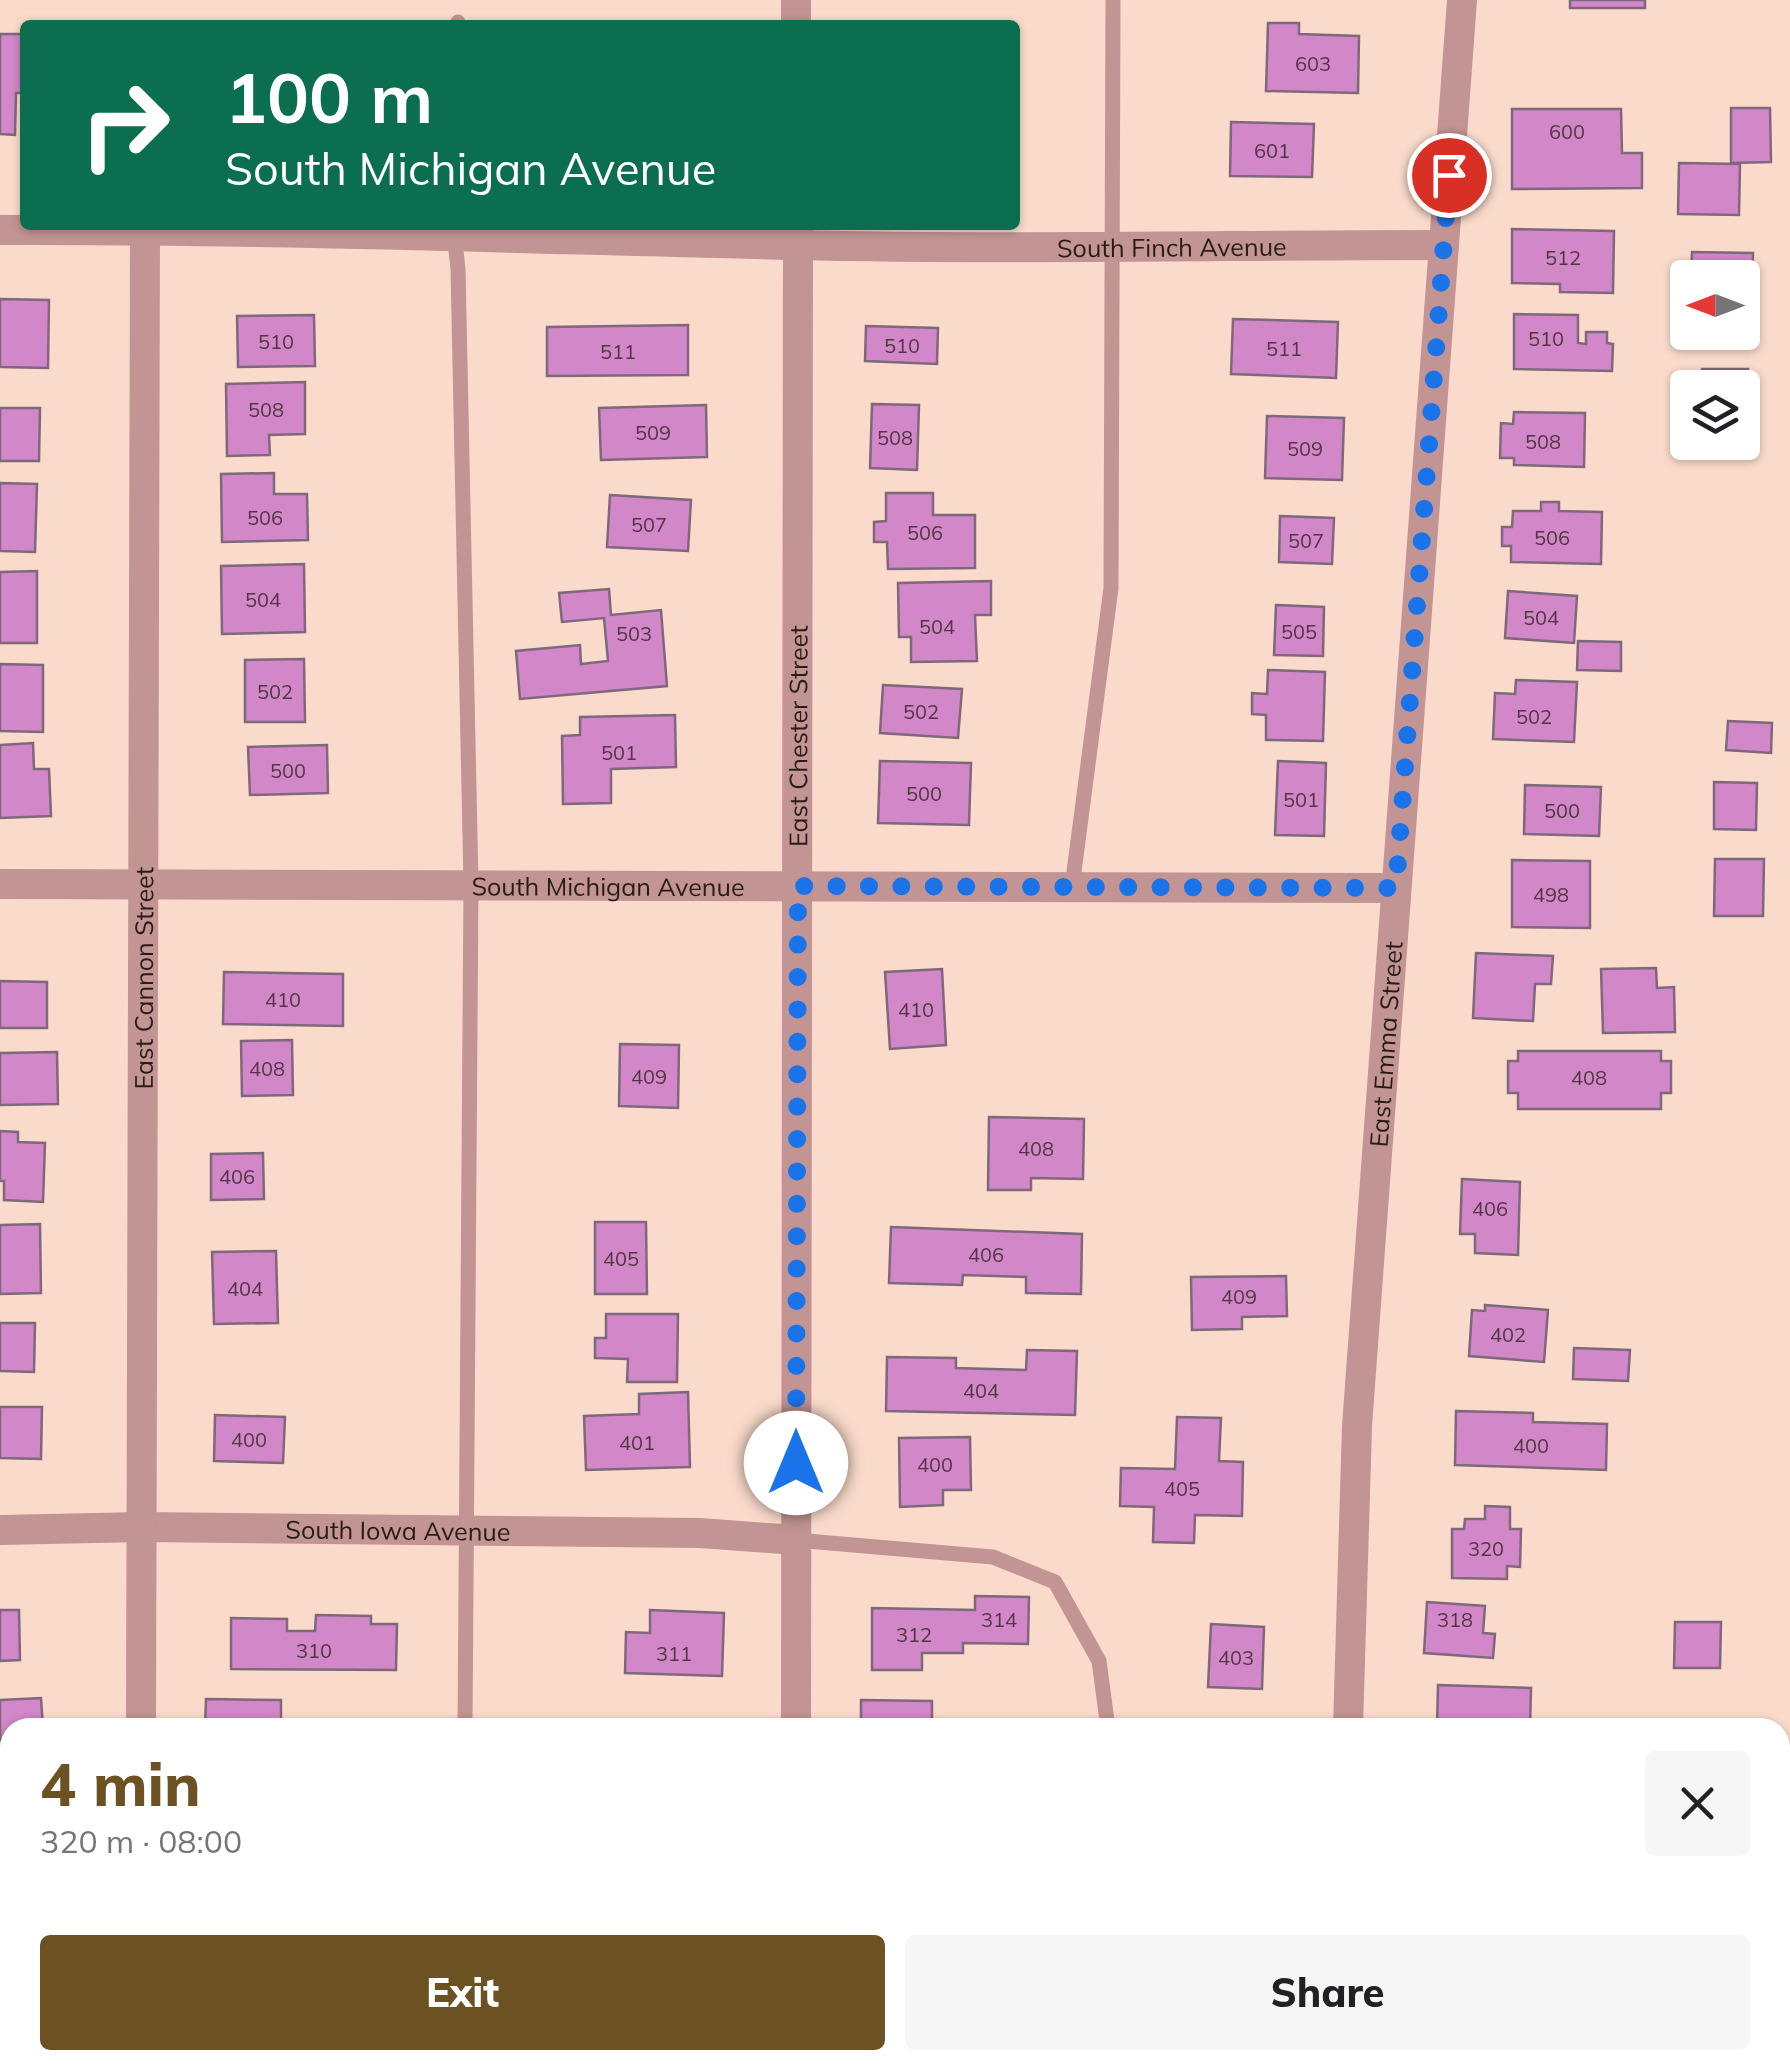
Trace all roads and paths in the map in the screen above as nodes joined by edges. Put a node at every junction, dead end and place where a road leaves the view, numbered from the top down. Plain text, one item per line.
1 (1112, 0) edge
2 (1462, 0) edge
3 (0, 230) edge
4 (145, 230) junction
5 (454, 231) edge
6 (798, 235) edge
7 (1444, 245) junction
8 (1112, 248) junction
9 (0, 884) edge
10 (143, 884) junction
11 (472, 884) junction
12 (798, 886) junction
13 (1072, 887) junction
14 (1396, 888) junction
15 (142, 1527) junction
16 (0, 1530) edge
17 (468, 1531) junction
18 (795, 1540) junction
19 (141, 1718) edge
20 (465, 1718) edge
21 (796, 1718) edge
22 (1107, 1718) edge
23 (1348, 1718) edge

1 - 8 lane
2 - 7 street, East Emma Street
3 - 4 street, South Finch Avenue
4 - 5 street, South Finch Avenue
4 - 10 street, East Cannon Street
5 - 6 street, South Finch Avenue
5 - 11 lane
6 - 8 street, South Finch Avenue
6 - 12 street, East Chester Street
7 - 8 street, South Finch Avenue
7 - 14 street, East Emma Street
8 - 13 lane
9 - 10 street, South Michigan Avenue
10 - 11 street, South Michigan Avenue
10 - 15 street, East Cannon Street
11 - 12 street, South Michigan Avenue
11 - 17 lane
12 - 13 street, South Michigan Avenue
12 - 18 street, East Chester Street
13 - 14 street, South Michigan Avenue
14 - 23 street, East Emma Street
15 - 16 street, South Iowa Avenue
15 - 17 street, South Iowa Avenue
15 - 19 street, East Cannon Street
17 - 18 street, South Iowa Avenue
17 - 20 lane
18 - 21 street, East Chester Street
18 - 22 lane

